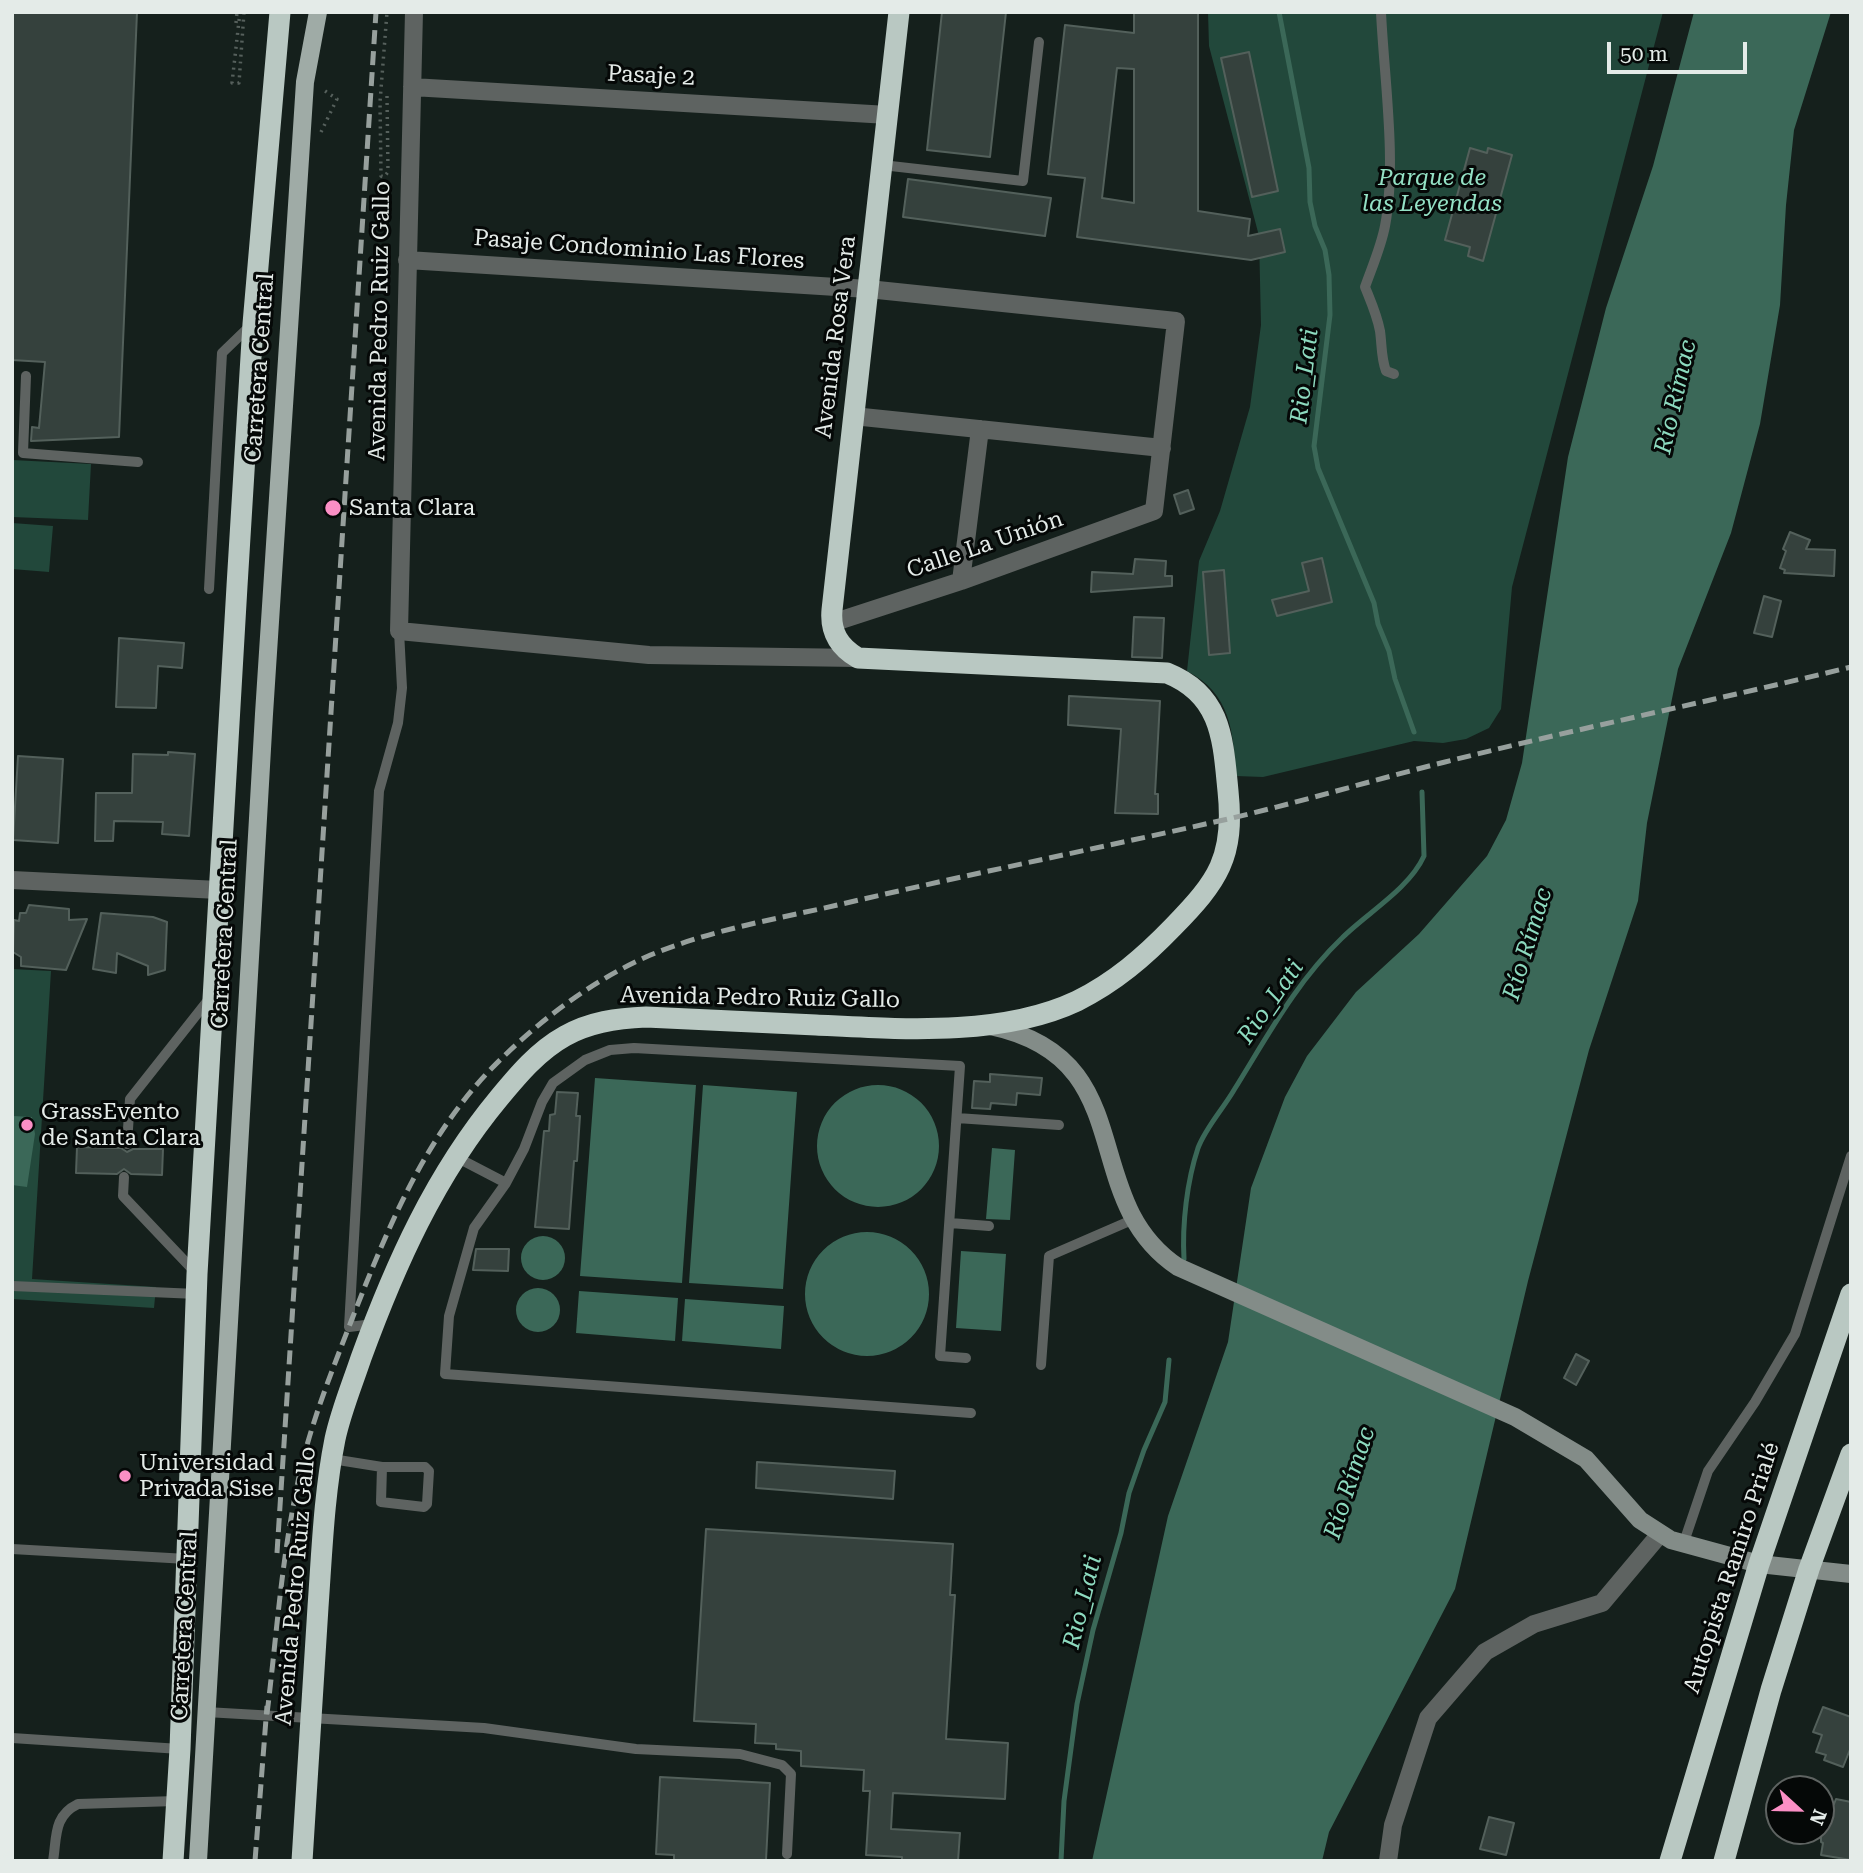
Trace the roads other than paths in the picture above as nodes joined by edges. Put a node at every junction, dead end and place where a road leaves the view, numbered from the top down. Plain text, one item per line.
1 (280, 12) edge
2 (318, 12) edge
3 (414, 12) edge
4 (899, 12) edge
5 (1381, 12) edge
6 (1039, 42) dead end
7 (412, 87) junction
8 (888, 115) junction
9 (882, 165) junction
10 (407, 260) junction
11 (868, 289) junction
12 (253, 324) junction
13 (1394, 374) dead end
14 (26, 376) dead end
15 (853, 416) junction
16 (980, 429) junction
17 (1162, 447) junction
18 (138, 462) dead end
19 (961, 581) junction
20 (209, 589) dead end
21 (832, 623) junction
22 (399, 631) junction
23 (858, 658) junction
24 (12, 880) edge
25 (219, 890) junction
26 (213, 995) junction
27 (990, 1026) junction
28 (957, 1118) junction
29 (1059, 1125) dead end
30 (127, 1144) dead end
31 (1851, 1156) edge
32 (456, 1157) junction
33 (124, 1177) dead end
34 (506, 1183) junction
35 (1132, 1220) junction
36 (950, 1223) junction
37 (989, 1226) dead end
38 (197, 1284) junction
39 (12, 1286) edge
40 (1851, 1294) edge
41 (374, 1324) junction
42 (966, 1358) dead end
43 (1041, 1365) dead end
44 (971, 1413) dead end
45 (1851, 1454) edge
46 (332, 1460) junction
47 (382, 1467) junction
48 (1660, 1534) junction
49 (1683, 1545) junction
50 (12, 1549) edge
51 (187, 1559) junction
52 (1759, 1564) junction
53 (1809, 1569) junction
54 (1851, 1574) edge
55 (206, 1713) junction
56 (311, 1717) junction
57 (12, 1738) edge
58 (180, 1749) junction
59 (176, 1801) junction
60 (787, 1854) dead end
61 (53, 1861) edge
62 (173, 1861) edge
63 (198, 1861) edge
64 (302, 1861) edge
65 (1388, 1861) edge
66 (1670, 1861) edge
67 (1724, 1861) edge

1 - 12 highway, Carretera Central
2 - 55 main road, Carretera Central
3 - 7 street, Avenida Pedro Ruiz Gallo
4 - 8 highway, Avenida Rosa Vera
5 - 13 lane
6 - 9 lane
7 - 8 street, Pasaje 2
7 - 10 street, Avenida Pedro Ruiz Gallo
8 - 9 highway, Avenida Rosa Vera
9 - 11 highway, Avenida Rosa Vera
10 - 11 street, Pasaje Condominio Las Flores
10 - 22 street, Avenida Pedro Ruiz Gallo
11 - 15 highway, Avenida Rosa Vera
11 - 17 street, Pasaje Condominio Las Flores
12 - 20 lane
12 - 25 highway, Carretera Central
14 - 18 lane
15 - 16 street
15 - 21 highway, Avenida Rosa Vera
16 - 17 street
16 - 19 street
17 - 19 street, Calle La Unión
19 - 21 street, Calle La Unión
21 - 23 highway
22 - 23 street
22 - 41 lane
23 - 27 highway, Avenida Pedro Ruiz Gallo
24 - 25 street
25 - 26 highway, Carretera Central
26 - 30 lane
26 - 38 highway, Carretera Central
27 - 32 highway, Avenida Pedro Ruiz Gallo
27 - 35 street
28 - 29 lane
28 - 34 lane
28 - 36 lane
31 - 49 lane
32 - 34 lane
32 - 41 highway, Avenida Pedro Ruiz Gallo
33 - 38 lane
34 - 44 lane
35 - 43 lane
35 - 48 street
36 - 37 lane
36 - 42 lane
38 - 39 lane
38 - 51 highway, Carretera Central
40 - 52 highway, Autopista Ramiro Prialé
41 - 46 highway, Avenida Pedro Ruiz Gallo
45 - 53 highway
46 - 47 lane
46 - 56 highway, Avenida Pedro Ruiz Gallo
47 - 47 lane
48 - 49 street
48 - 65 street
49 - 52 street
50 - 51 lane
51 - 58 highway, Carretera Central
52 - 53 street
52 - 66 highway, Autopista Ramiro Prialé
53 - 54 street
53 - 67 highway
55 - 56 lane
55 - 63 main road, Carretera Central
56 - 60 lane
56 - 64 highway, Avenida Pedro Ruiz Gallo
57 - 58 lane
58 - 59 highway, Carretera Central
59 - 61 lane
59 - 62 highway, Carretera Central

